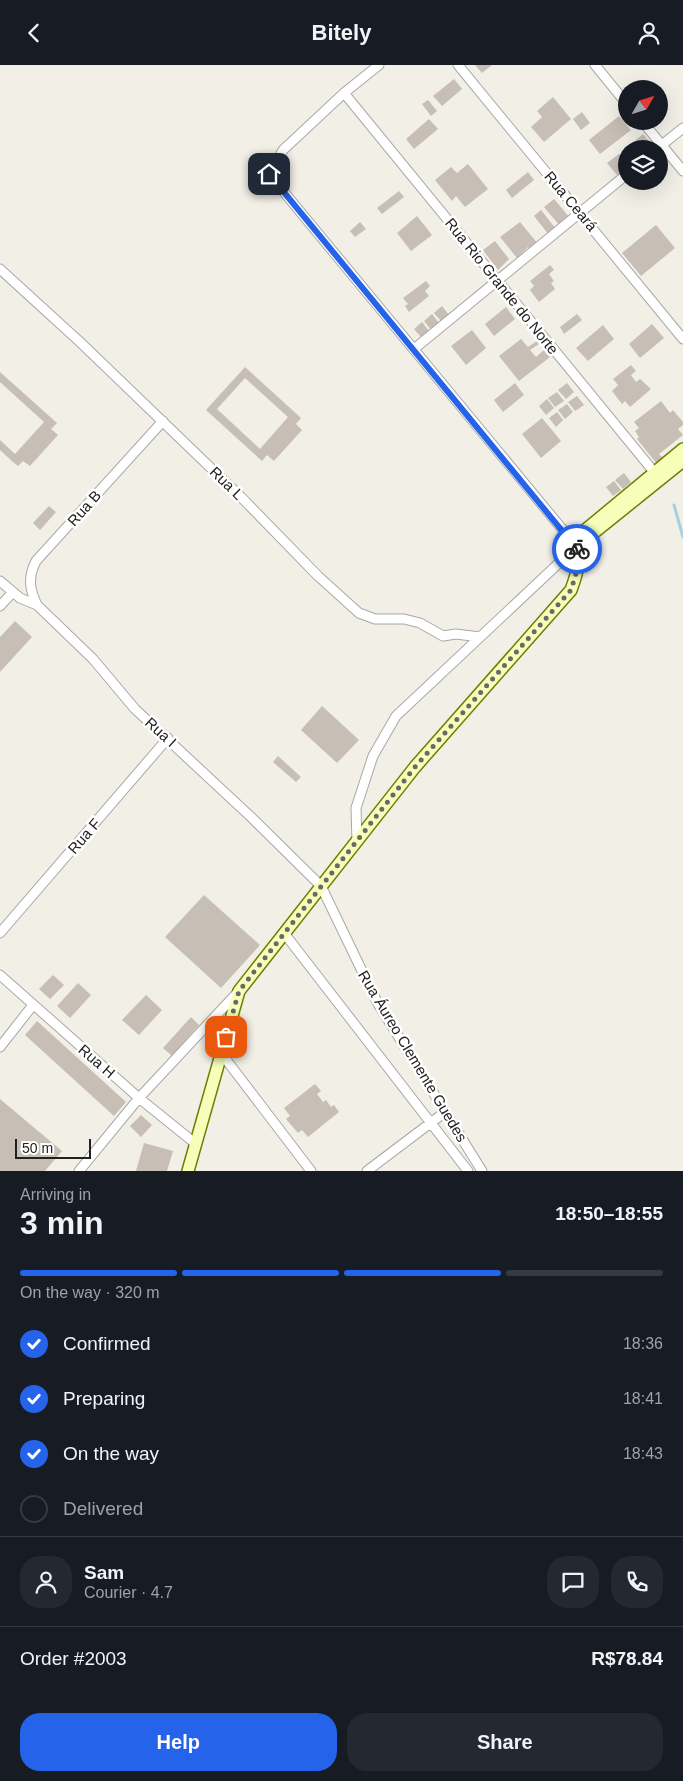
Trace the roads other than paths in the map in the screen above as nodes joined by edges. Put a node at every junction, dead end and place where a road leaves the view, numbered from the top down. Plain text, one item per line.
1 (379, 65) edge
2 (458, 65) edge
3 (594, 65) edge
4 (344, 93) junction
5 (618, 94) edge
6 (683, 128) edge
7 (668, 140) edge
8 (668, 155) edge
9 (683, 171) edge
10 (618, 182) edge
11 (581, 213) junction
12 (0, 269) edge
13 (499, 282) junction
14 (683, 339) edge
15 (414, 349) junction
16 (163, 421) junction
17 (683, 449) edge
18 (683, 461) edge
19 (658, 476) junction
20 (574, 544) junction
21 (0, 581) edge
22 (13, 592) junction
23 (37, 605) junction
24 (0, 606) edge
25 (480, 637) junction
26 (168, 738) junction
27 (357, 842) junction
28 (321, 886) junction
29 (0, 933) edge
30 (284, 933) junction
31 (0, 975) edge
32 (239, 991) junction
33 (33, 1005) junction
34 (0, 1047) edge
35 (221, 1053) junction
36 (139, 1098) junction
37 (446, 1112) junction
38 (430, 1123) junction
39 (196, 1144) junction
40 (79, 1171) edge
41 (188, 1171) edge
42 (311, 1171) edge
43 (367, 1171) edge
44 (468, 1171) edge
45 (482, 1171) edge

1 - 4 street
2 - 11 street, Rua Ceará
3 - 5 street
4 - 13 street, Rua Rio Grande do Norte
4 - 15 street
6 - 7 street
8 - 9 street
10 - 11 street
11 - 13 street
11 - 14 street, Rua Ceará
12 - 16 street, Rua L
13 - 15 street
13 - 19 street, Rua Rio Grande do Norte
15 - 20 street
16 - 23 street, Rua B
16 - 25 street, Rua L
17 - 19 street
18 - 19 street
19 - 20 street
20 - 25 street
20 - 27 street
21 - 22 street, Rua I
22 - 23 street, Rua I
22 - 24 street
23 - 26 street, Rua I
25 - 27 street
26 - 28 street, Rua I
26 - 29 street, Rua F
27 - 28 street
28 - 30 street
28 - 37 street, Rua Áureo Clemente Guedes
30 - 32 street
30 - 38 street
31 - 33 street, Rua H
32 - 35 street
32 - 36 street
33 - 34 street
33 - 36 street, Rua H
35 - 39 street
35 - 42 street
36 - 39 street, Rua H
36 - 40 street
37 - 38 street
37 - 45 street, Rua Áureo Clemente Guedes
38 - 43 street
38 - 44 street
39 - 41 street

